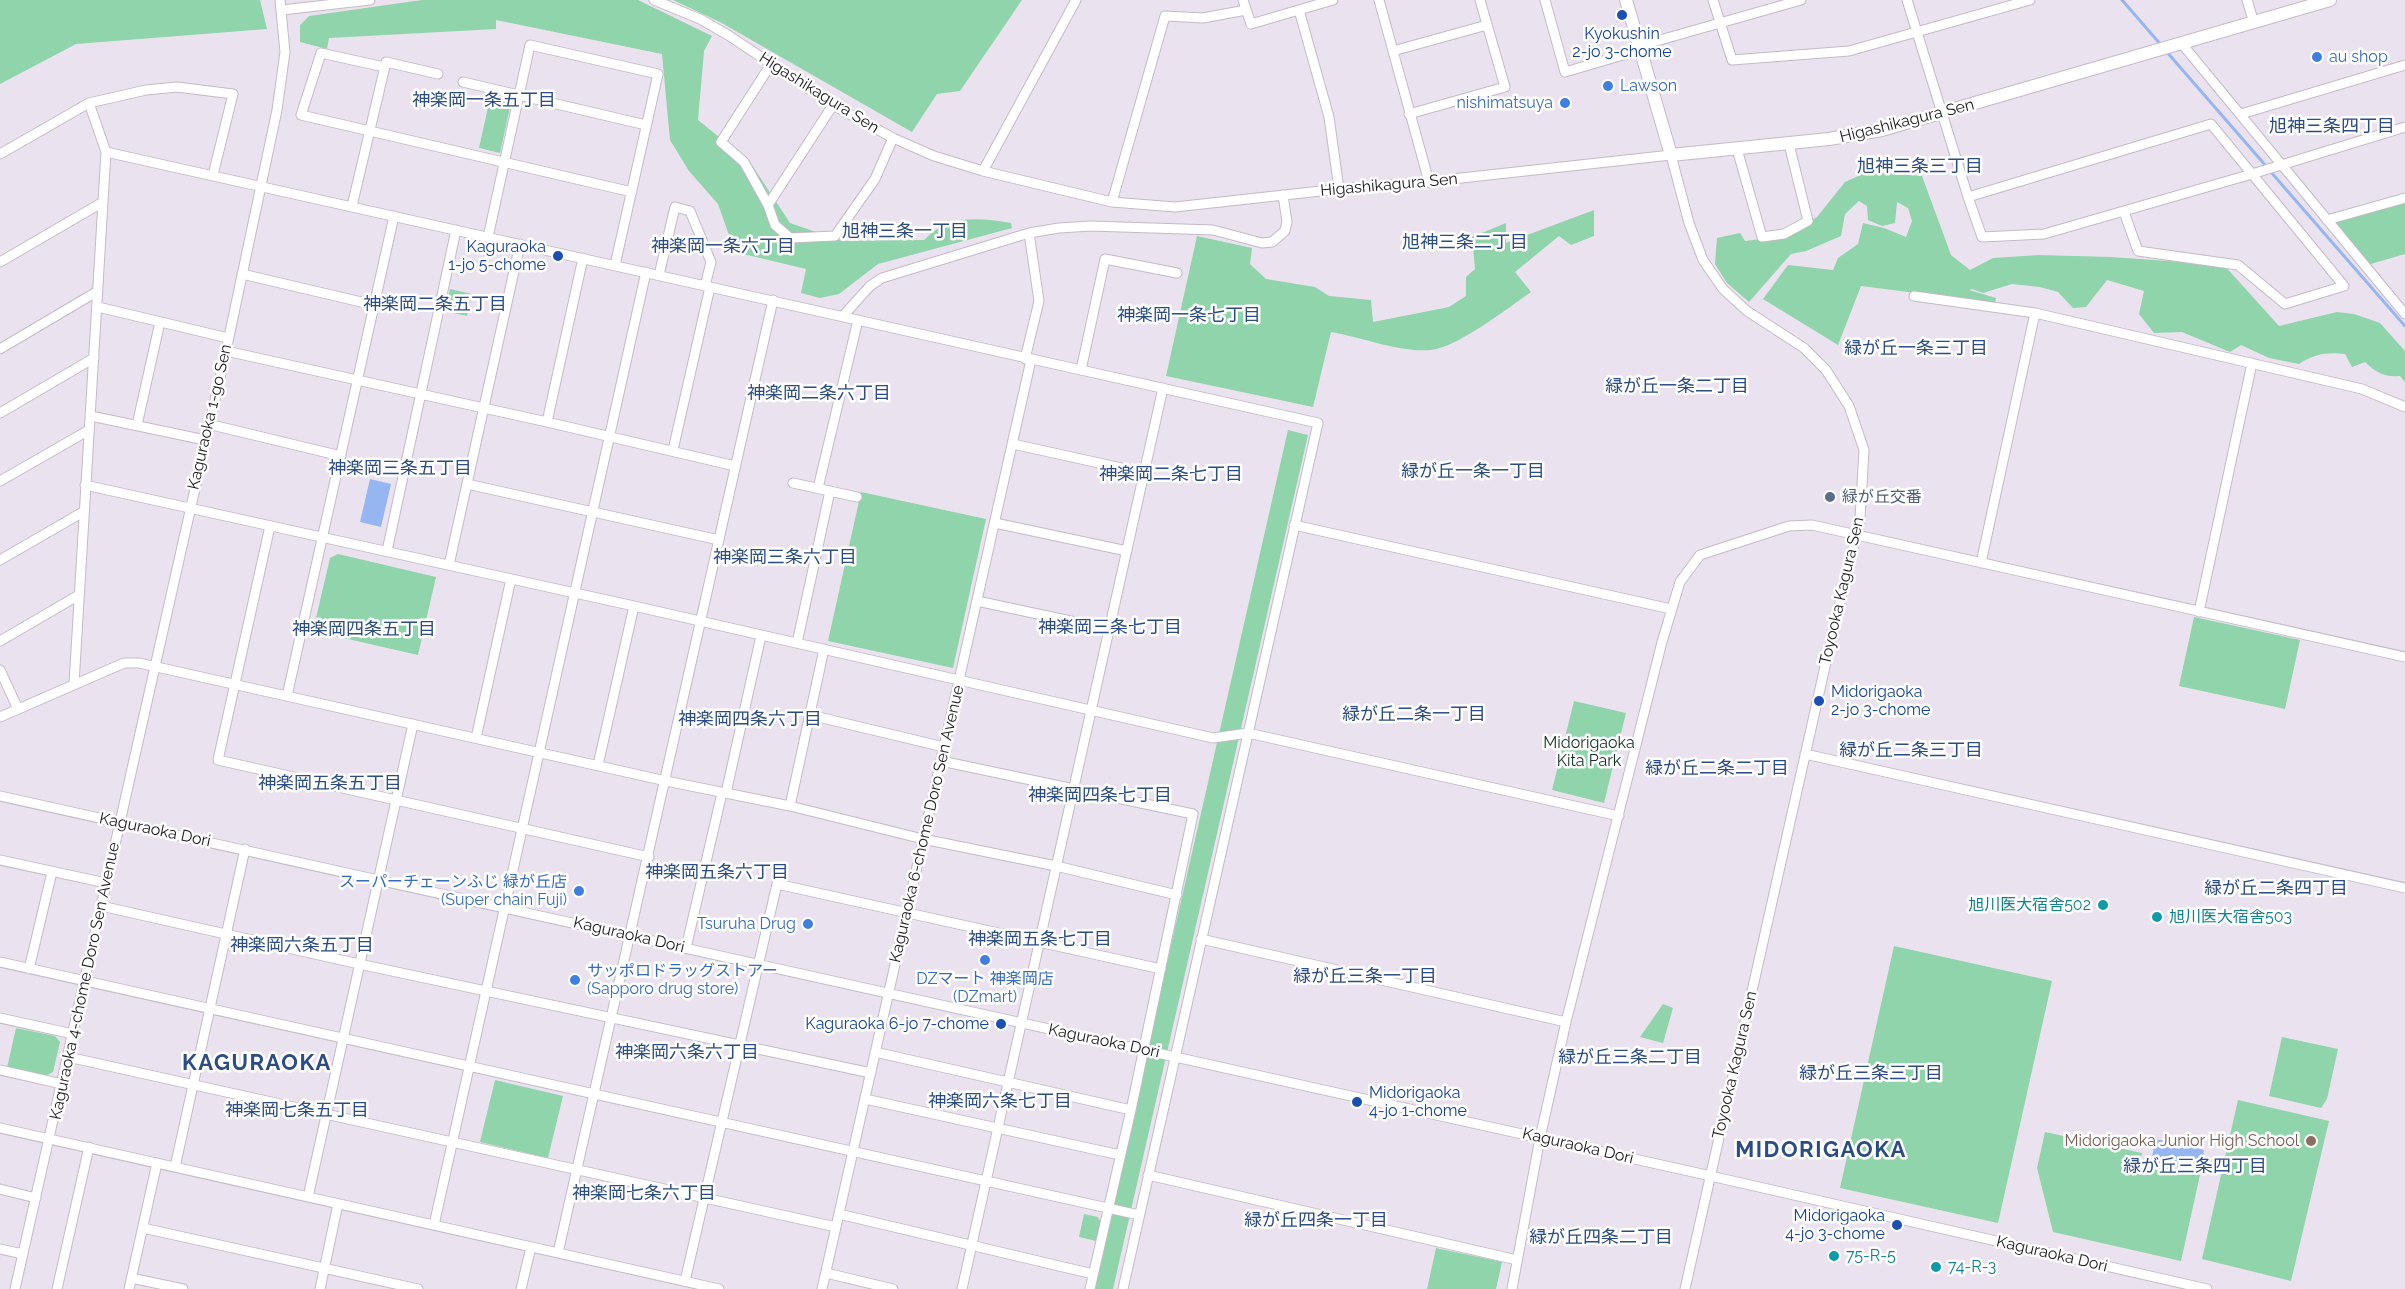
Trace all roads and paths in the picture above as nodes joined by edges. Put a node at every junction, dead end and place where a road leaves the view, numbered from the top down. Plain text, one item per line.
1 (370, 0) edge
2 (654, 0) edge
3 (1076, 0) edge
4 (1243, 0) edge
5 (1333, 0) edge
6 (1379, 0) edge
7 (1480, 0) edge
8 (1545, 0) edge
9 (1626, 0) edge
10 (1713, 0) edge
11 (1801, 0) edge
12 (1907, 0) edge
13 (2030, 0) edge
14 (2247, 0) edge
15 (2330, 0) edge
16 (1779, 3) edge
17 (281, 5) edge
18 (1246, 10) junction
19 (1299, 10) junction
20 (1720, 23) junction
21 (2254, 23) junction
22 (1487, 25) junction
23 (1917, 32) junction
24 (2177, 45) junction
25 (1640, 48) junction
26 (1393, 51) junction
27 (771, 63) junction
28 (2405, 65) edge
29 (384, 68) junction
30 (438, 74) dead end
31 (463, 82) dead end
32 (519, 94) junction
33 (89, 103) junction
34 (833, 105) junction
35 (1409, 114) junction
36 (1942, 114) junction
37 (2241, 114) junction
38 (646, 124) junction
39 (2405, 127) edge
40 (370, 130) junction
41 (893, 138) junction
42 (1789, 144) junction
43 (1737, 149) junction
44 (106, 153) junction
45 (0, 154) edge
46 (1671, 154) junction
47 (505, 161) junction
48 (2283, 164) junction
49 (983, 171) junction
50 (2255, 173) junction
51 (213, 175) junction
52 (1429, 182) junction
53 (261, 186) junction
54 (1339, 189) junction
55 (632, 192) junction
56 (1283, 195) junction
57 (1968, 197) junction
58 (2405, 198) edge
59 (103, 202) junction
60 (1113, 202) junction
61 (768, 204) junction
62 (352, 206) junction
63 (2124, 212) junction
64 (394, 216) junction
65 (2327, 220) junction
66 (456, 230) junction
67 (1029, 233) junction
68 (488, 237) junction
69 (520, 244) junction
70 (583, 258) junction
71 (0, 262) edge
72 (615, 265) junction
73 (646, 272) junction
74 (1177, 273) dead end
75 (242, 274) junction
76 (660, 275) junction
77 (708, 286) junction
78 (98, 291) junction
79 (1914, 296) dead end
80 (772, 300) junction
81 (374, 305) junction
82 (98, 307) junction
83 (2035, 313) junction
84 (2405, 314) edge
85 (843, 316) junction
86 (858, 320) junction
87 (160, 322) junction
88 (228, 338) junction
89 (0, 349) edge
90 (226, 351) junction
91 (94, 358) junction
92 (1028, 359) junction
93 (2252, 363) junction
94 (1081, 370) junction
95 (357, 381) junction
96 (1163, 388) junction
97 (420, 395) junction
98 (2405, 407) edge
99 (483, 409) junction
100 (0, 413) edge
101 (91, 416) junction
102 (548, 422) junction
103 (208, 424) junction
104 (137, 425) junction
105 (89, 430) junction
106 (609, 437) junction
107 (205, 440) junction
108 (1012, 444) junction
109 (673, 450) junction
110 (341, 456) junction
111 (735, 466) junction
112 (1144, 473) junction
113 (0, 481) edge
114 (793, 483) dead end
115 (467, 484) junction
116 (85, 485) junction
117 (818, 488) junction
118 (830, 491) junction
119 (857, 497) dead end
120 (190, 508) junction
121 (83, 512) junction
122 (593, 512) junction
123 (995, 523) junction
124 (1294, 525) junction
125 (270, 526) junction
126 (1856, 534) junction
127 (322, 537) junction
128 (719, 540) junction
129 (387, 551) junction
130 (1126, 551) junction
131 (0, 560) edge
132 (1981, 563) junction
133 (449, 565) junction
134 (511, 579) junction
135 (575, 594) junction
136 (79, 595) junction
137 (977, 601) junction
138 (634, 606) junction
139 (1671, 609) junction
140 (2199, 612) junction
141 (701, 622) junction
142 (1108, 629) junction
143 (760, 636) junction
144 (0, 641) edge
145 (797, 643) junction
146 (824, 649) junction
147 (2405, 657) edge
148 (154, 667) junction
149 (0, 670) edge
150 (959, 680) junction
151 (74, 684) junction
152 (236, 685) junction
153 (287, 696) junction
154 (18, 709) junction
155 (1090, 709) junction
156 (810, 715) junction
157 (0, 717) edge
158 (413, 724) junction
159 (1248, 733) junction
160 (476, 738) junction
161 (944, 747) junction
162 (540, 753) junction
163 (1805, 754) junction
164 (941, 760) junction
165 (597, 765) junction
166 (666, 781) junction
167 (1073, 787) junction
168 (724, 793) junction
169 (1, 798) edge
170 (396, 800) junction
171 (790, 806) junction
172 (1619, 816) junction
173 (120, 823) junction
174 (521, 829) junction
175 (923, 839) junction
176 (245, 849) junction
177 (649, 857) junction
178 (0, 860) edge
179 (1056, 866) junction
180 (52, 872) junction
181 (378, 880) junction
182 (106, 883) junction
183 (2405, 888) edge
184 (1177, 895) junction
185 (101, 906) junction
186 (504, 907) junction
187 (906, 913) junction
188 (228, 934) junction
189 (630, 935) junction
190 (1202, 939) junction
191 (1039, 942) junction
192 (686, 948) junction
193 (0, 962) edge
194 (757, 963) junction
195 (359, 964) junction
196 (29, 969) junction
197 (1161, 969) junction
198 (85, 981) junction
199 (486, 992) junction
200 (889, 993) junction
201 (211, 1009) junction
202 (0, 1018) edge
203 (611, 1019) junction
204 (1566, 1022) junction
205 (1021, 1023) junction
206 (73, 1034) junction
207 (344, 1039) junction
208 (738, 1046) junction
209 (1143, 1050) junction
210 (875, 1052) junction
211 (68, 1057) junction
212 (1176, 1057) junction
213 (469, 1066) junction
214 (0, 1070) edge
215 (871, 1073) junction
216 (1008, 1081) junction
217 (62, 1084) junction
218 (193, 1084) junction
219 (594, 1094) junction
220 (865, 1099) junction
221 (1131, 1110) junction
222 (326, 1114) junction
223 (721, 1122) junction
224 (0, 1128) edge
225 (998, 1128) junction
226 (50, 1138) junction
227 (1540, 1138) junction
228 (452, 1142) junction
229 (89, 1147) junction
230 (853, 1152) junction
231 (1120, 1155) junction
232 (158, 1163) junction
233 (175, 1167) junction
234 (578, 1170) junction
235 (1148, 1175) junction
236 (1710, 1176) junction
237 (986, 1181) junction
238 (0, 1190) edge
239 (308, 1197) junction
240 (36, 1198) junction
241 (704, 1198) junction
242 (338, 1204) junction
243 (1108, 1208) junction
244 (839, 1214) junction
245 (1139, 1215) junction
246 (434, 1225) junction
247 (836, 1227) junction
248 (143, 1228) junction
249 (971, 1245) junction
250 (531, 1246) junction
251 (0, 1249) edge
252 (558, 1253) junction
253 (23, 1254) junction
254 (1517, 1260) junction
255 (324, 1269) junction
256 (826, 1273) junction
257 (1093, 1274) junction
258 (131, 1278) junction
259 (685, 1281) junction
260 (15, 1289) edge
261 (57, 1289) edge
262 (129, 1289) edge
263 (183, 1289) edge
264 (320, 1289) edge
265 (418, 1289) edge
266 (521, 1289) edge
267 (719, 1289) edge
268 (822, 1289) edge
269 (893, 1289) edge
270 (962, 1289) edge
271 (1090, 1289) edge
272 (1123, 1289) edge
273 (1512, 1289) edge
274 (1685, 1289) edge
275 (2207, 1289) edge

1 - 17 street
2 - 27 street, Higashikagura Sen
3 - 49 street
4 - 18 street
5 - 19 street
6 - 26 street
7 - 22 street
8 - 25 street
9 - 25 main road, Toyooka Kagura Sen
10 - 20 street
11 - 16 street
12 - 23 street
13 - 23 street
14 - 21 street
15 - 21 main road
16 - 20 street
17 - 53 street, Kaguraoka 1-go Sen
18 - 19 street
18 - 60 street
19 - 54 street
20 - 23 street
20 - 25 street
21 - 24 main road
22 - 26 street
22 - 35 street
23 - 36 street
24 - 36 main road, Higashikagura Sen
24 - 37 street
25 - 46 main road, Toyooka Kagura Sen
26 - 35 street
27 - 34 street, Higashikagura Sen
27 - 61 street
28 - 37 street
29 - 30 street
29 - 40 street
29 - 40 street
31 - 32 street
32 - 38 street
32 - 38 street
32 - 47 street
33 - 44 street
33 - 45 street
33 - 51 street
34 - 41 street, Higashikagura Sen
34 - 61 street
35 - 52 street
36 - 42 main road, Higashikagura Sen
36 - 57 street
37 - 48 street
38 - 55 street
39 - 48 street
40 - 47 street
40 - 62 street
41 - 49 street, Higashikagura Sen
41 - 61 street
42 - 43 main road, Higashikagura Sen
42 - 43 street
43 - 46 main road, Higashikagura Sen
44 - 51 street
44 - 59 street
46 - 52 street, Higashikagura Sen
46 - 126 street, Toyooka Kagura Sen
47 - 55 street
47 - 68 street
48 - 50 street
48 - 65 street
49 - 60 street, Higashikagura Sen
50 - 57 street
50 - 63 street
50 - 63 street
51 - 53 street
52 - 54 street, Higashikagura Sen
53 - 62 street
53 - 75 street, Kaguraoka 1-go Sen
54 - 56 street, Higashikagura Sen
55 - 72 street
56 - 60 street, Higashikagura Sen
56 - 67 street
57 - 63 street
58 - 65 street
59 - 71 street
59 - 78 street
62 - 64 street
64 - 66 street
64 - 81 street
65 - 84 street
66 - 68 street
66 - 97 street
67 - 85 street
67 - 92 street, Kaguraoka 6-chome Doro Sen Avenue
68 - 69 street
69 - 70 street
69 - 99 street
70 - 72 street
70 - 102 street
72 - 73 street
73 - 76 street
73 - 106 street
74 - 94 street
75 - 81 street
75 - 88 street, Kaguraoka 1-go Sen
76 - 77 street
76 - 77 street
77 - 80 street
77 - 109 street
78 - 82 street
78 - 89 street
79 - 83 street
80 - 85 street
80 - 111 street
81 - 95 street
82 - 87 street
82 - 91 street
83 - 93 street
83 - 132 street
85 - 86 street
86 - 92 street
86 - 117 street
87 - 88 street
87 - 104 street
88 - 90 street, Kaguraoka 1-go Sen
90 - 95 street
90 - 103 street, Kaguraoka 1-go Sen
91 - 100 street
91 - 101 street
92 - 94 street
92 - 108 street, Kaguraoka 6-chome Doro Sen Avenue
93 - 98 street
93 - 140 street
94 - 96 street
95 - 97 street
95 - 110 street
96 - 112 street
96 - 124 street
97 - 99 street
97 - 129 street
99 - 102 street
99 - 115 street
101 - 104 street
101 - 105 street
102 - 106 street
103 - 107 street, Kaguraoka 1-go Sen
103 - 110 street
104 - 107 street
105 - 113 street
105 - 116 street
106 - 109 street
106 - 122 street
107 - 120 street, Kaguraoka 1-go Sen
108 - 112 street
108 - 123 street, Kaguraoka 6-chome Doro Sen Avenue
109 - 111 street
110 - 127 street
111 - 128 street
112 - 130 street
114 - 117 street
115 - 122 street
115 - 133 street
116 - 120 street
116 - 121 street
117 - 118 street
118 - 119 street
118 - 145 street
120 - 125 street
120 - 148 street, Kaguraoka 1-go Sen
121 - 131 street
121 - 136 street
122 - 128 street
122 - 135 street
123 - 130 street
123 - 137 street, Kaguraoka 6-chome Doro Sen Avenue
124 - 139 street
124 - 159 street
125 - 127 street
125 - 152 street
126 - 132 street
126 - 139 street
126 - 163 street, Toyooka Kagura Sen
127 - 129 street
127 - 153 street
128 - 141 street
129 - 133 street
130 - 142 street
132 - 140 street
133 - 134 street
134 - 135 street
134 - 160 street
135 - 138 street
135 - 162 street
136 - 144 street
136 - 151 street
137 - 142 street
137 - 150 street, Kaguraoka 6-chome Doro Sen Avenue
138 - 141 street
138 - 165 street
139 - 172 street
140 - 147 street
141 - 143 street
141 - 166 street
142 - 155 street
143 - 145 street
143 - 168 street
145 - 146 street
146 - 150 street
146 - 156 street
148 - 151 street
148 - 152 street
148 - 173 street, Kaguraoka 1-go Sen
149 - 154 street
150 - 155 street
150 - 161 street, Kaguraoka 6-chome Doro Sen Avenue
151 - 154 street
152 - 153 street
152 - 170 street
153 - 158 street
154 - 157 street
155 - 159 street
155 - 167 street
156 - 161 street
156 - 171 street
158 - 160 street
158 - 170 street
159 - 172 street
159 - 190 street
160 - 162 street
161 - 164 street, Kaguraoka 6-chome Doro Sen Avenue
162 - 165 street
162 - 174 street
163 - 183 street
163 - 236 street, Toyooka Kagura Sen
164 - 167 street
164 - 175 street, Kaguraoka 6-chome Doro Sen Avenue
165 - 166 street
166 - 168 street
166 - 177 street
167 - 179 street
167 - 184 street
168 - 171 street
168 - 192 street
169 - 173 street, Kaguraoka Dori
170 - 174 street
170 - 181 street
171 - 175 street
172 - 204 street
173 - 176 street, Kaguraoka Dori
173 - 182 street, Kaguraoka 4-chome Doro Sen Avenue
174 - 177 street
174 - 186 street
175 - 179 street
175 - 187 street, Kaguraoka 6-chome Doro Sen Avenue
176 - 181 street, Kaguraoka Dori
176 - 188 street
177 - 189 street
178 - 180 street
179 - 184 street
179 - 191 street
180 - 182 street
180 - 196 street
181 - 186 street, Kaguraoka Dori
181 - 195 street
182 - 185 street, Kaguraoka 4-chome Doro Sen Avenue
184 - 197 street
185 - 188 street
185 - 198 street, Kaguraoka 4-chome Doro Sen Avenue
186 - 189 street, Kaguraoka Dori
186 - 199 street
187 - 191 street
187 - 194 street
187 - 200 street, Kaguraoka 6-chome Doro Sen Avenue
188 - 195 street
188 - 201 street
189 - 192 street, Kaguraoka Dori
189 - 203 street
190 - 204 street
190 - 212 street
191 - 197 street
191 - 205 street
192 - 194 street, Kaguraoka Dori
193 - 196 street
194 - 200 street, Kaguraoka Dori
194 - 208 street
195 - 199 street
195 - 207 street
196 - 198 street
197 - 209 street
198 - 201 street
198 - 206 street, Kaguraoka 4-chome Doro Sen Avenue
199 - 203 street
199 - 213 street
200 - 205 street, Kaguraoka Dori
200 - 210 street, Kaguraoka 6-chome Doro Sen Avenue
201 - 207 street
201 - 218 street
202 - 206 street
203 - 208 street
203 - 219 street
204 - 227 street
205 - 209 street, Kaguraoka Dori
205 - 216 street
206 - 211 street, Kaguraoka 4-chome Doro Sen Avenue
207 - 213 street
207 - 222 street
208 - 215 street
208 - 223 street
209 - 212 street, Kaguraoka Dori
209 - 221 street
210 - 215 street, Kaguraoka 6-chome Doro Sen Avenue
210 - 216 street
211 - 217 street, Kaguraoka 4-chome Doro Sen Avenue
211 - 218 street
212 - 227 street, Kaguraoka Dori
212 - 235 street
213 - 219 street
213 - 228 street
214 - 217 street
215 - 220 street, Kaguraoka 6-chome Doro Sen Avenue
216 - 221 street
216 - 225 street
217 - 226 street, Kaguraoka 4-chome Doro Sen Avenue
218 - 222 street
218 - 233 street
219 - 223 street
219 - 234 street
220 - 225 street
220 - 230 street, Kaguraoka 6-chome Doro Sen Avenue
221 - 231 street
222 - 228 street
222 - 239 street
223 - 230 street
223 - 241 street
224 - 226 street
225 - 231 street
225 - 237 street
226 - 229 street
226 - 240 street, Kaguraoka 4-chome Doro Sen Avenue
227 - 236 street, Kaguraoka Dori
227 - 254 street
228 - 234 street
228 - 246 street
229 - 232 street
229 - 261 street
230 - 237 street
230 - 244 street, Kaguraoka 6-chome Doro Sen Avenue
231 - 243 street
232 - 233 street
232 - 248 street
233 - 239 street
234 - 241 street
234 - 252 street
235 - 245 street
235 - 254 street
236 - 274 street, Toyooka Kagura Sen
236 - 275 street, Kaguraoka Dori
237 - 243 street
237 - 249 street
238 - 240 street
239 - 242 street
240 - 253 street, Kaguraoka 4-chome Doro Sen Avenue
241 - 247 street
241 - 259 street
242 - 246 street
242 - 255 street
243 - 245 street
243 - 257 street
244 - 247 street, Kaguraoka 6-chome Doro Sen Avenue
244 - 249 street
245 - 272 street
246 - 250 street
247 - 256 street, Kaguraoka 6-chome Doro Sen Avenue
248 - 255 street
248 - 258 street
249 - 257 street
249 - 270 street
250 - 252 street
250 - 266 street
251 - 253 street
252 - 259 street
253 - 260 street, Kaguraoka 4-chome Doro Sen Avenue
254 - 273 street
255 - 264 street
255 - 265 street
256 - 268 street, Kaguraoka 6-chome Doro Sen Avenue
256 - 269 street
257 - 271 street
258 - 262 street
258 - 263 street
259 - 267 street

